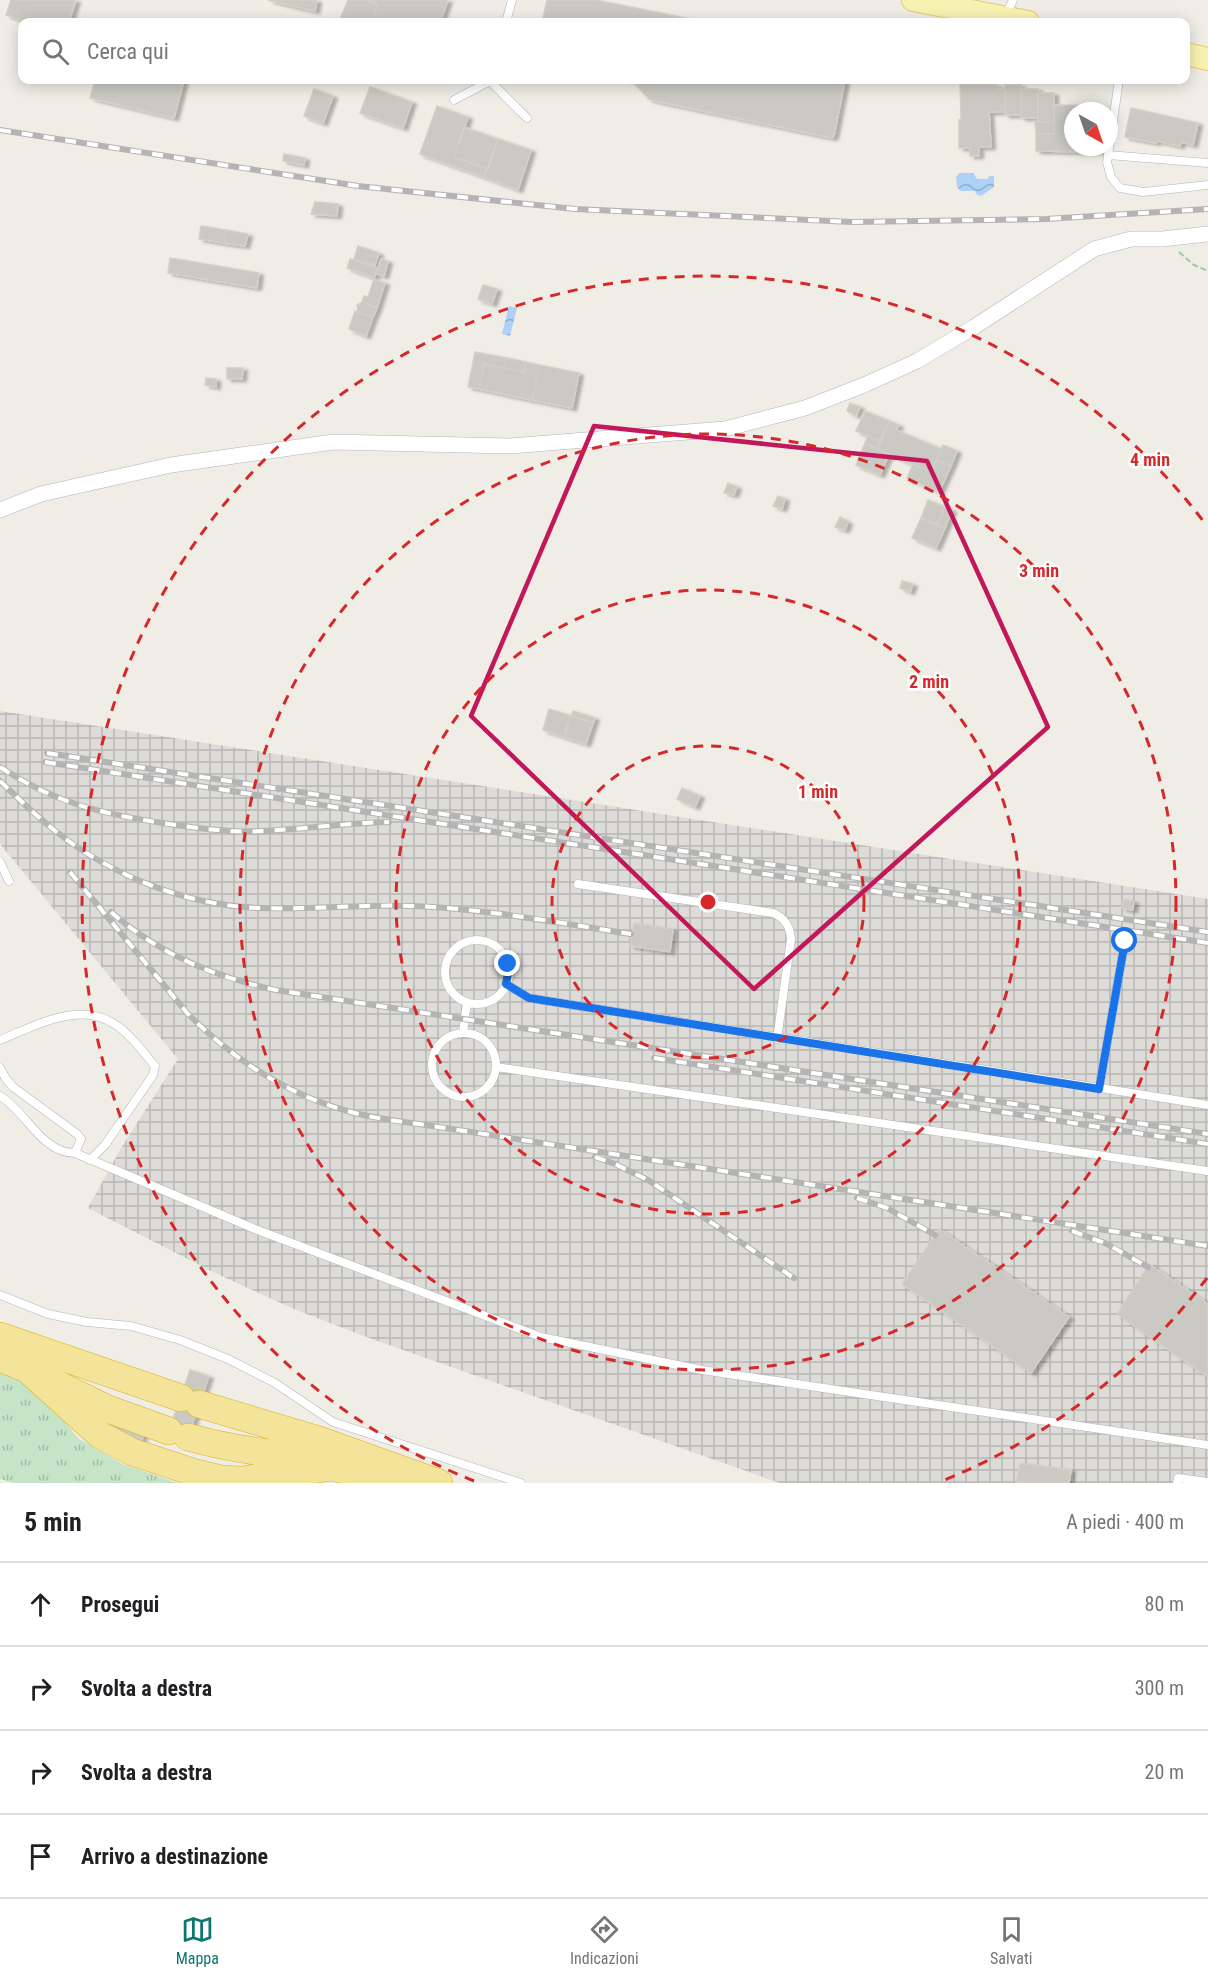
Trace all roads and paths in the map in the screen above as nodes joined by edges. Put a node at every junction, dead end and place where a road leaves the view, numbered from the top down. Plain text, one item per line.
1 (512, 0) edge
2 (913, 0) edge
3 (1009, 9) edge
4 (507, 18) edge
5 (1022, 18) edge
6 (483, 84) edge
7 (494, 84) edge
8 (1118, 84) edge
9 (454, 100) dead end
10 (1116, 102) edge
11 (527, 118) dead end
12 (1108, 156) edge
13 (1118, 156) edge
14 (1208, 163) edge
15 (1208, 185) edge
16 (1208, 234) edge
17 (1162, 239) junction
18 (1208, 271) edge
19 (0, 510) edge
20 (0, 862) edge
21 (9, 881) dead end
22 (578, 884) dead end
23 (1125, 941) dead end
24 (506, 984) junction
25 (467, 1002) junction
26 (463, 1033) junction
27 (777, 1039) junction
28 (0, 1040) edge
29 (496, 1067) junction
30 (0, 1068) edge
31 (1099, 1089) junction
32 (0, 1096) edge
33 (1208, 1105) edge
34 (75, 1153) junction
35 (90, 1160) junction
36 (1208, 1172) edge
37 (0, 1295) edge
38 (0, 1336) edge
39 (0, 1358) edge
40 (27, 1369) junction
41 (1208, 1445) edge
42 (393, 1481) edge
43 (1208, 1482) edge
44 (439, 1483) edge
45 (521, 1483) edge
46 (1177, 1483) edge

1 - 4 lane
2 - 3 main road
3 - 5 main road
6 - 9 lane
7 - 11 lane
8 - 10 lane
12 - 15 lane
13 - 14 lane
16 - 17 street
17 - 18 path
17 - 19 street
20 - 21 lane
22 - 27 lane
23 - 31 lane
24 - 25 lane
24 - 25 lane
24 - 27 lane
25 - 26 lane
26 - 29 lane
26 - 29 lane
27 - 31 lane
28 - 35 lane
29 - 36 lane
30 - 34 lane
31 - 33 lane
32 - 34 lane
34 - 35 lane
35 - 41 lane
37 - 45 lane
38 - 44 highway
39 - 40 highway
40 - 42 highway
40 - 42 highway
43 - 46 lane

